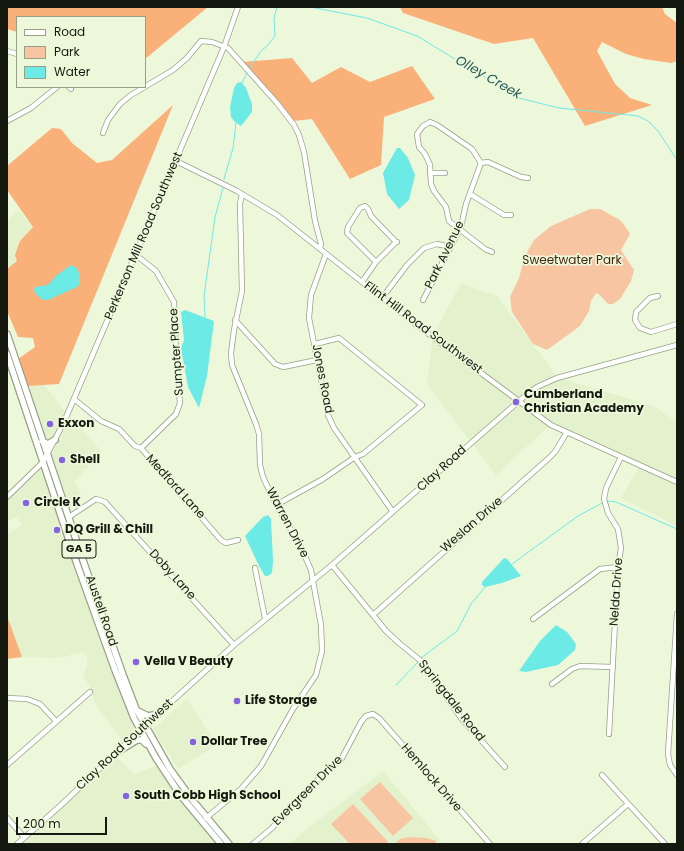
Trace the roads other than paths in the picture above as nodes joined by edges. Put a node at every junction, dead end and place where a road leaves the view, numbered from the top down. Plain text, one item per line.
1 (238, 7) edge
2 (224, 46) junction
3 (146, 86) edge
4 (56, 88) edge
5 (143, 88) edge
6 (7, 121) edge
7 (103, 133) dead end
8 (176, 160) junction
9 (481, 163) junction
10 (430, 173) junction
11 (445, 173) dead end
12 (528, 178) dead end
13 (242, 194) junction
14 (470, 194) junction
15 (511, 215) dead end
16 (460, 230) junction
17 (451, 247) junction
18 (320, 249) junction
19 (492, 252) dead end
20 (326, 254) junction
21 (136, 255) junction
22 (376, 262) junction
23 (362, 282) junction
24 (658, 296) dead end
25 (382, 298) junction
26 (423, 300) dead end
27 (235, 320) junction
28 (677, 324) edge
29 (7, 334) edge
30 (315, 344) junction
31 (677, 346) edge
32 (7, 354) edge
33 (15, 360) junction
34 (318, 360) junction
35 (9, 367) edge
36 (74, 399) junction
37 (520, 401) junction
38 (567, 432) junction
39 (55, 440) junction
40 (42, 441) junction
41 (141, 448) junction
42 (48, 456) junction
43 (355, 457) junction
44 (621, 457) junction
45 (43, 462) junction
46 (677, 482) edge
47 (7, 497) edge
48 (276, 505) junction
49 (393, 512) junction
50 (69, 517) junction
51 (238, 540) dead end
52 (332, 565) junction
53 (618, 567) junction
54 (255, 568) dead end
55 (312, 580) junction
56 (677, 614) edge
57 (373, 615) junction
58 (265, 618) junction
59 (534, 620) dead end
60 (234, 645) junction
61 (676, 650) edge
62 (613, 666) junction
63 (552, 684) dead end
64 (90, 692) dead end
65 (7, 698) edge
66 (138, 711) junction
67 (158, 714) junction
68 (370, 714) joint
69 (56, 721) junction
70 (143, 728) junction
71 (609, 734) dead end
72 (148, 745) junction
73 (119, 751) junction
74 (7, 765) edge
75 (505, 767) dead end
76 (602, 775) dead end
77 (677, 775) edge
78 (628, 804) junction
79 (7, 818) edge
80 (206, 818) junction
81 (24, 837) junction
82 (17, 844) edge
83 (221, 844) edge
84 (229, 844) edge
85 (253, 844) edge
86 (490, 844) edge
87 (582, 844) edge
88 (665, 844) edge

1 - 2 street, Perkerson Mill Road Southwest
2 - 3 street
2 - 8 street, Perkerson Mill Road Southwest
2 - 18 street
4 - 6 street
5 - 7 street
8 - 13 street, Flint Hill Road Southwest
8 - 21 street, Perkerson Mill Road Southwest
9 - 10 street
9 - 12 street
9 - 14 street, Park Avenue
10 - 11 street
10 - 16 street
13 - 18 street, Flint Hill Road Southwest
13 - 27 street, Warren Drive
14 - 15 street
14 - 16 street, Park Avenue
16 - 17 street, Park Avenue
16 - 19 street
17 - 25 street
17 - 26 street, Park Avenue
18 - 20 street, Flint Hill Road Southwest
20 - 23 street, Flint Hill Road Southwest
20 - 30 street, Jones Road
21 - 36 street, Perkerson Mill Road Southwest
21 - 41 street, Sumpter Place
22 - 22 street
22 - 23 street
23 - 25 street, Flint Hill Road Southwest
24 - 28 street
25 - 37 street, Flint Hill Road Southwest
27 - 34 street
27 - 48 street, Warren Drive
29 - 33 main road, Austell Road / GA 5
30 - 34 street, Jones Road
30 - 43 street
31 - 37 street, Clay Road
32 - 35 main road, Austell Road / GA 5
33 - 35 street
33 - 40 main road, Austell Road / GA 5
34 - 43 street, Jones Road
35 - 45 main road, Austell Road / GA 5
36 - 39 street, Perkerson Mill Road Southwest
36 - 41 street, Medford Lane
37 - 38 street, Flint Hill Road Southwest
37 - 49 street, Clay Road
38 - 44 street, Flint Hill Road Southwest
38 - 57 street, Weslan Drive
39 - 40 main road
39 - 42 street, Perkerson Mill Road Southwest
40 - 42 main road, Austell Road / GA 5
41 - 51 street, Medford Lane
42 - 45 street, Perkerson Mill Road Southwest
42 - 50 main road, Austell Road / GA 5
43 - 48 street
43 - 49 street, Jones Road
44 - 46 street, Flint Hill Road Southwest
44 - 53 street, Nelda Drive
45 - 47 street, Perkerson Mill Road Southwest
45 - 70 main road, Austell Road / GA 5
48 - 55 street, Warren Drive
49 - 52 street, Clay Road
50 - 60 street, Doby Lane
50 - 66 main road, Austell Road / GA 5
52 - 55 street, Clay Road
52 - 57 street, Springdale Road
53 - 59 street
53 - 62 street, Nelda Drive
54 - 58 street
55 - 58 street, Clay Road
55 - 80 street, Warren Drive
56 - 61 street
57 - 75 street, Springdale Road
58 - 60 street, Clay Road
60 - 67 street, Clay Road Southwest
61 - 77 street
62 - 63 street
62 - 71 street, Nelda Drive
64 - 69 street
65 - 69 street
66 - 67 main road
66 - 70 main road, Austell Road / GA 5
67 - 70 street, Clay Road Southwest
68 - 85 street, Evergreen Drive
68 - 86 street, Hemlock Drive
69 - 74 street
70 - 72 main road, Austell Road / GA 5
70 - 73 street, Clay Road Southwest
70 - 80 main road, Austell Road / GA 5
72 - 73 main road
72 - 83 main road, Austell Road / GA 5
73 - 81 street, Clay Road Southwest
76 - 78 street
78 - 87 street
78 - 88 street
79 - 81 street
80 - 84 main road, Austell Road / GA 5
81 - 82 street, Clay Road Southwest

